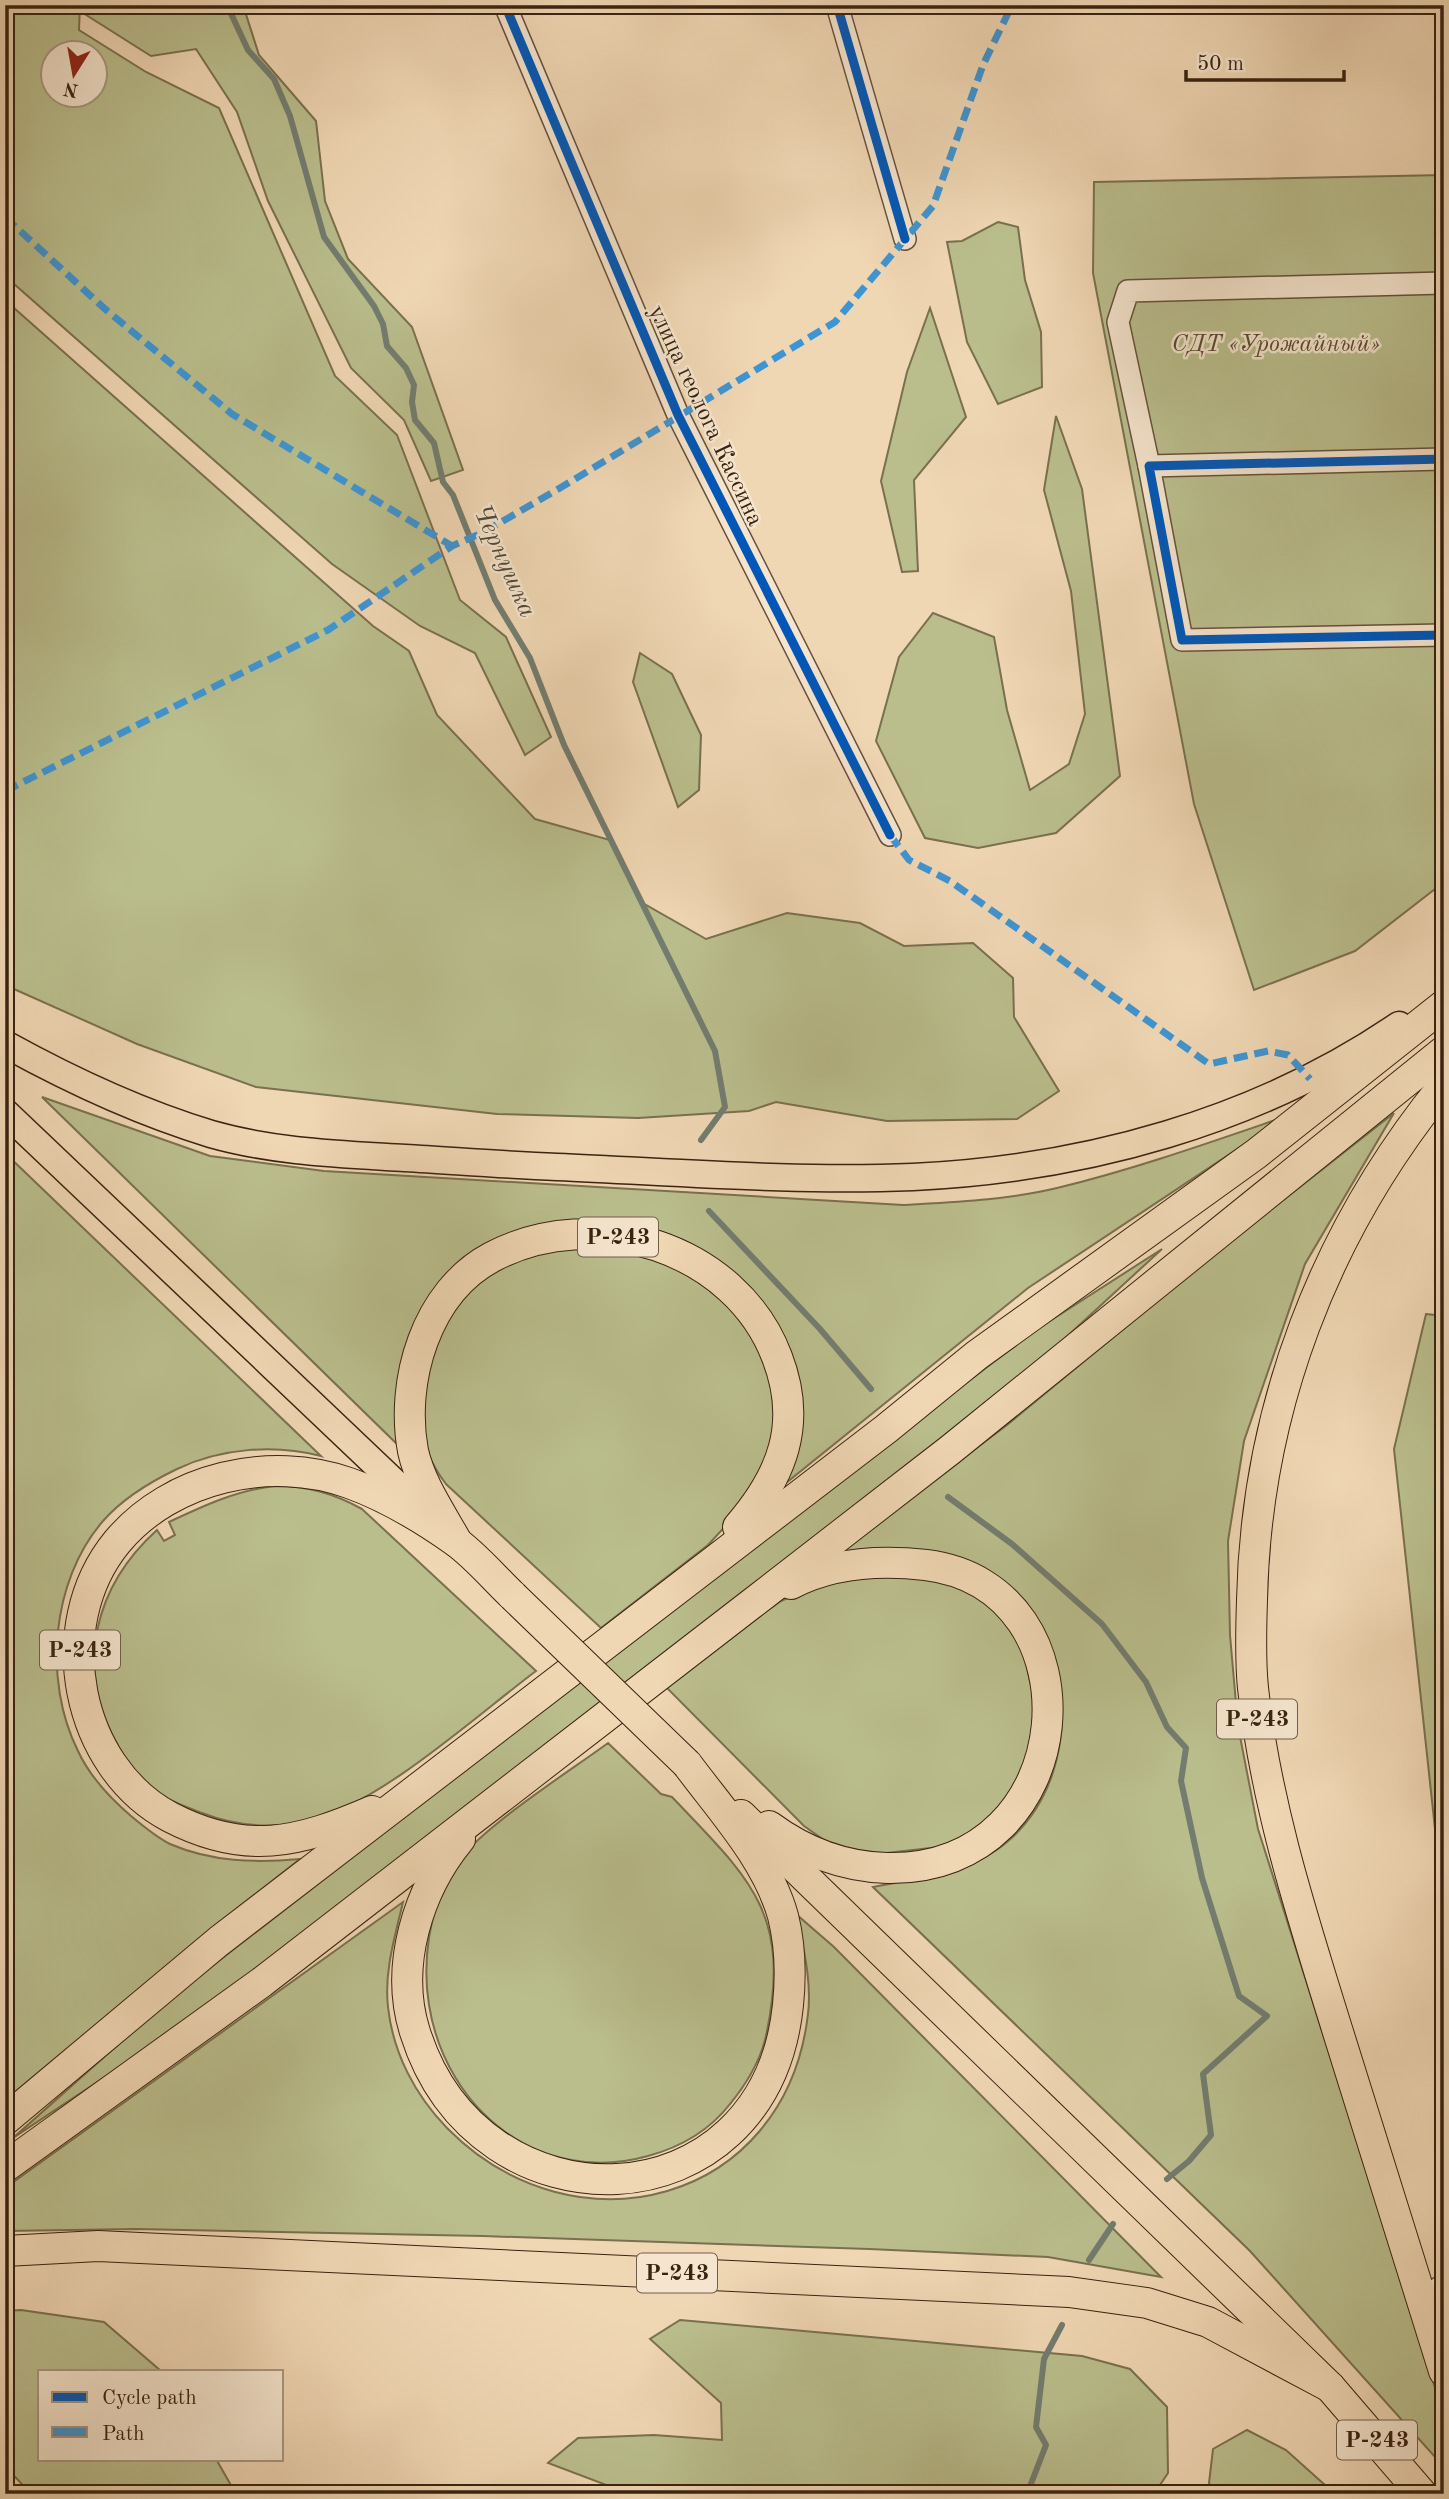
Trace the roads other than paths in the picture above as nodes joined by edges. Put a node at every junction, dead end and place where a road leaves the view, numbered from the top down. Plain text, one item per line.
1 (505, 5) edge
2 (837, 5) edge
3 (905, 239) dead end
4 (1444, 283) edge
5 (1444, 459) edge
6 (1149, 466) junction
7 (1444, 635) edge
8 (890, 835) dead end
9 (1444, 995) edge
10 (1444, 1005) edge
11 (5, 1044) edge
12 (1444, 1051) edge
13 (1444, 1085) edge
14 (5, 1112) edge
15 (457, 1542) junction
16 (701, 1571) junction
17 (750, 1605) junction
18 (687, 1764) junction
19 (442, 1771) junction
20 (489, 1804) junction
21 (5, 2120) edge
22 (5, 2167) edge
23 (5, 2251) edge
24 (1432, 2291) edge
25 (1444, 2371) edge
26 (1330, 2387) junction
27 (1422, 2494) edge

1 - 8 street, улица геолога Кассина
2 - 3 street
4 - 6 street
5 - 6 street
6 - 7 street
9 - 11 main road
10 - 16 highway, Р-243
12 - 17 highway, Р-243
13 - 24 highway, Р-243
14 - 15 main road, Р-243
15 - 16 highway, Р-243
15 - 18 highway, Р-243, bridge
15 - 19 highway, Р-243
16 - 19 highway, Р-243
17 - 18 highway, Р-243
17 - 20 highway, Р-243
18 - 20 highway, Р-243
18 - 26 highway, Р-243
19 - 21 highway, Р-243
20 - 22 highway, Р-243
23 - 26 highway, Р-243
24 - 25 highway, Р-243
26 - 27 highway, Р-243

